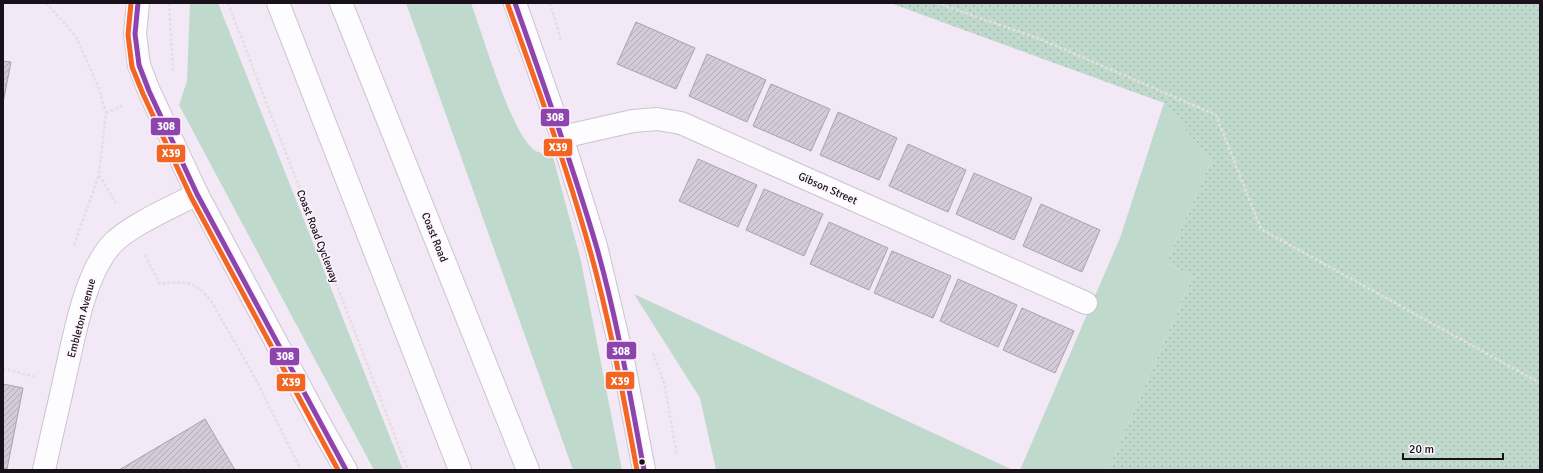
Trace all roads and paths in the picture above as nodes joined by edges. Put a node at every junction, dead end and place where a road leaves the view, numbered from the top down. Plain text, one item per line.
1 (46, 3) edge
2 (138, 3) edge
3 (228, 3) edge
4 (278, 3) edge
5 (341, 3) edge
6 (515, 3) edge
7 (937, 3) edge
8 (562, 137) junction
9 (197, 194) junction
10 (132, 229) junction
11 (1086, 303) dead end
12 (3, 368) edge
13 (35, 377) dead end
14 (1540, 383) edge
15 (44, 470) edge
16 (301, 470) edge
17 (346, 470) edge
18 (408, 470) edge
19 (460, 470) edge
20 (528, 470) edge
21 (644, 470) edge

1 - 10 path
2 - 9 main road
3 - 18 path, Coast Road Cycleway
4 - 19 main road
5 - 20 main road, Coast Road
6 - 8 main road
7 - 14 path
8 - 11 main road, Gibson Street
8 - 21 main road
9 - 10 main road, Embleton Avenue
9 - 17 main road
10 - 15 main road, Embleton Avenue
10 - 16 path
12 - 13 path

